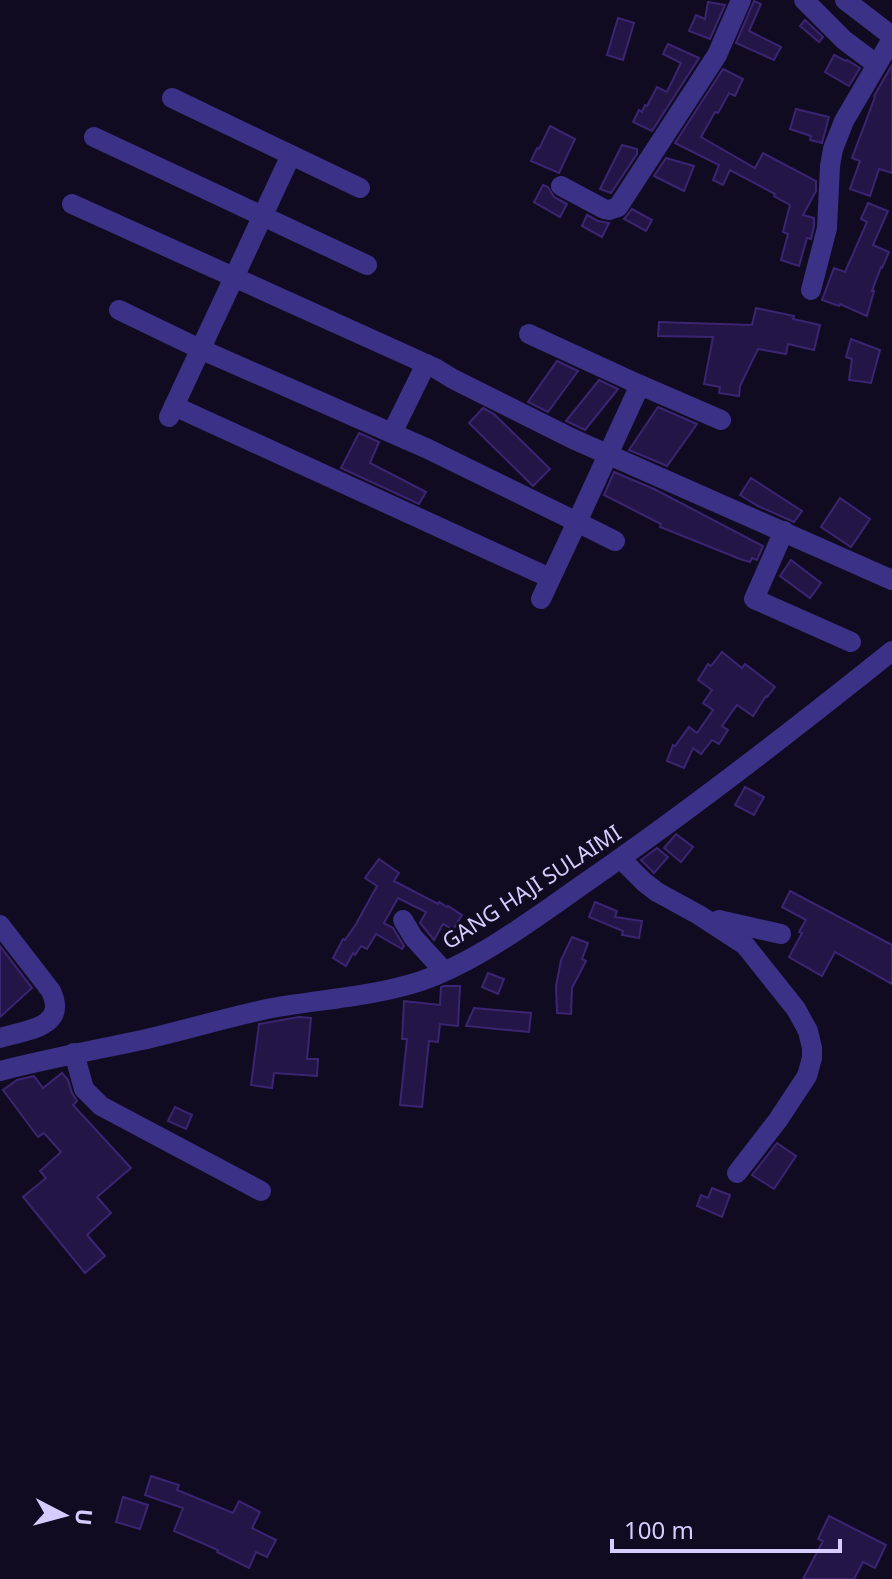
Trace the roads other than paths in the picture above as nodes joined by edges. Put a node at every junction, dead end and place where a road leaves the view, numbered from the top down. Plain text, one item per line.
1 (741, 0) edge
2 (804, 0) edge
3 (845, 0) edge
4 (853, 28) junction
5 (885, 49) edge
6 (172, 98) dead end
7 (94, 137) dead end
8 (291, 155) junction
9 (561, 186) dead end
10 (360, 188) dead end
11 (72, 204) dead end
12 (262, 216) junction
13 (367, 265) dead end
14 (234, 277) junction
15 (811, 290) dead end
16 (119, 310) dead end
17 (529, 334) dead end
18 (200, 349) junction
19 (426, 364) junction
20 (640, 385) junction
21 (721, 420) dead end
22 (392, 433) junction
23 (607, 454) junction
24 (577, 522) junction
25 (784, 531) junction
26 (615, 541) dead end
27 (550, 578) junction
28 (892, 580) edge
29 (541, 599) dead end
30 (851, 642) dead end
31 (892, 651) edge
32 (621, 859) junction
33 (699, 915) junction
34 (403, 920) dead end
35 (0, 925) edge
36 (781, 934) dead end
37 (444, 971) junction
38 (0, 1038) edge
39 (74, 1053) junction
40 (3, 1064) edge
41 (737, 1173) dead end
42 (261, 1191) dead end

1 - 9 street
2 - 4 street
3 - 4 street
4 - 5 street
4 - 5 street
5 - 15 street
6 - 8 street
7 - 12 street
8 - 10 street
8 - 12 street
11 - 14 street
12 - 13 street
12 - 14 street
14 - 18 street
14 - 19 street
16 - 18 street
17 - 20 street
18 - 22 street
18 - 27 street
19 - 22 street
19 - 23 street
20 - 21 street
20 - 23 street
22 - 24 street
23 - 24 street
23 - 25 street
24 - 26 street
24 - 27 street
25 - 28 street
25 - 30 street
27 - 29 street
31 - 32 street, GANG HAJI SULAIMI
32 - 33 street
32 - 37 street, GANG HAJI SULAIMI
33 - 36 street
33 - 41 street
34 - 37 street
35 - 38 street
37 - 39 street, GANG HAJI SULAIMI
39 - 40 street, GANG HAJI SULAIMI
39 - 42 street

